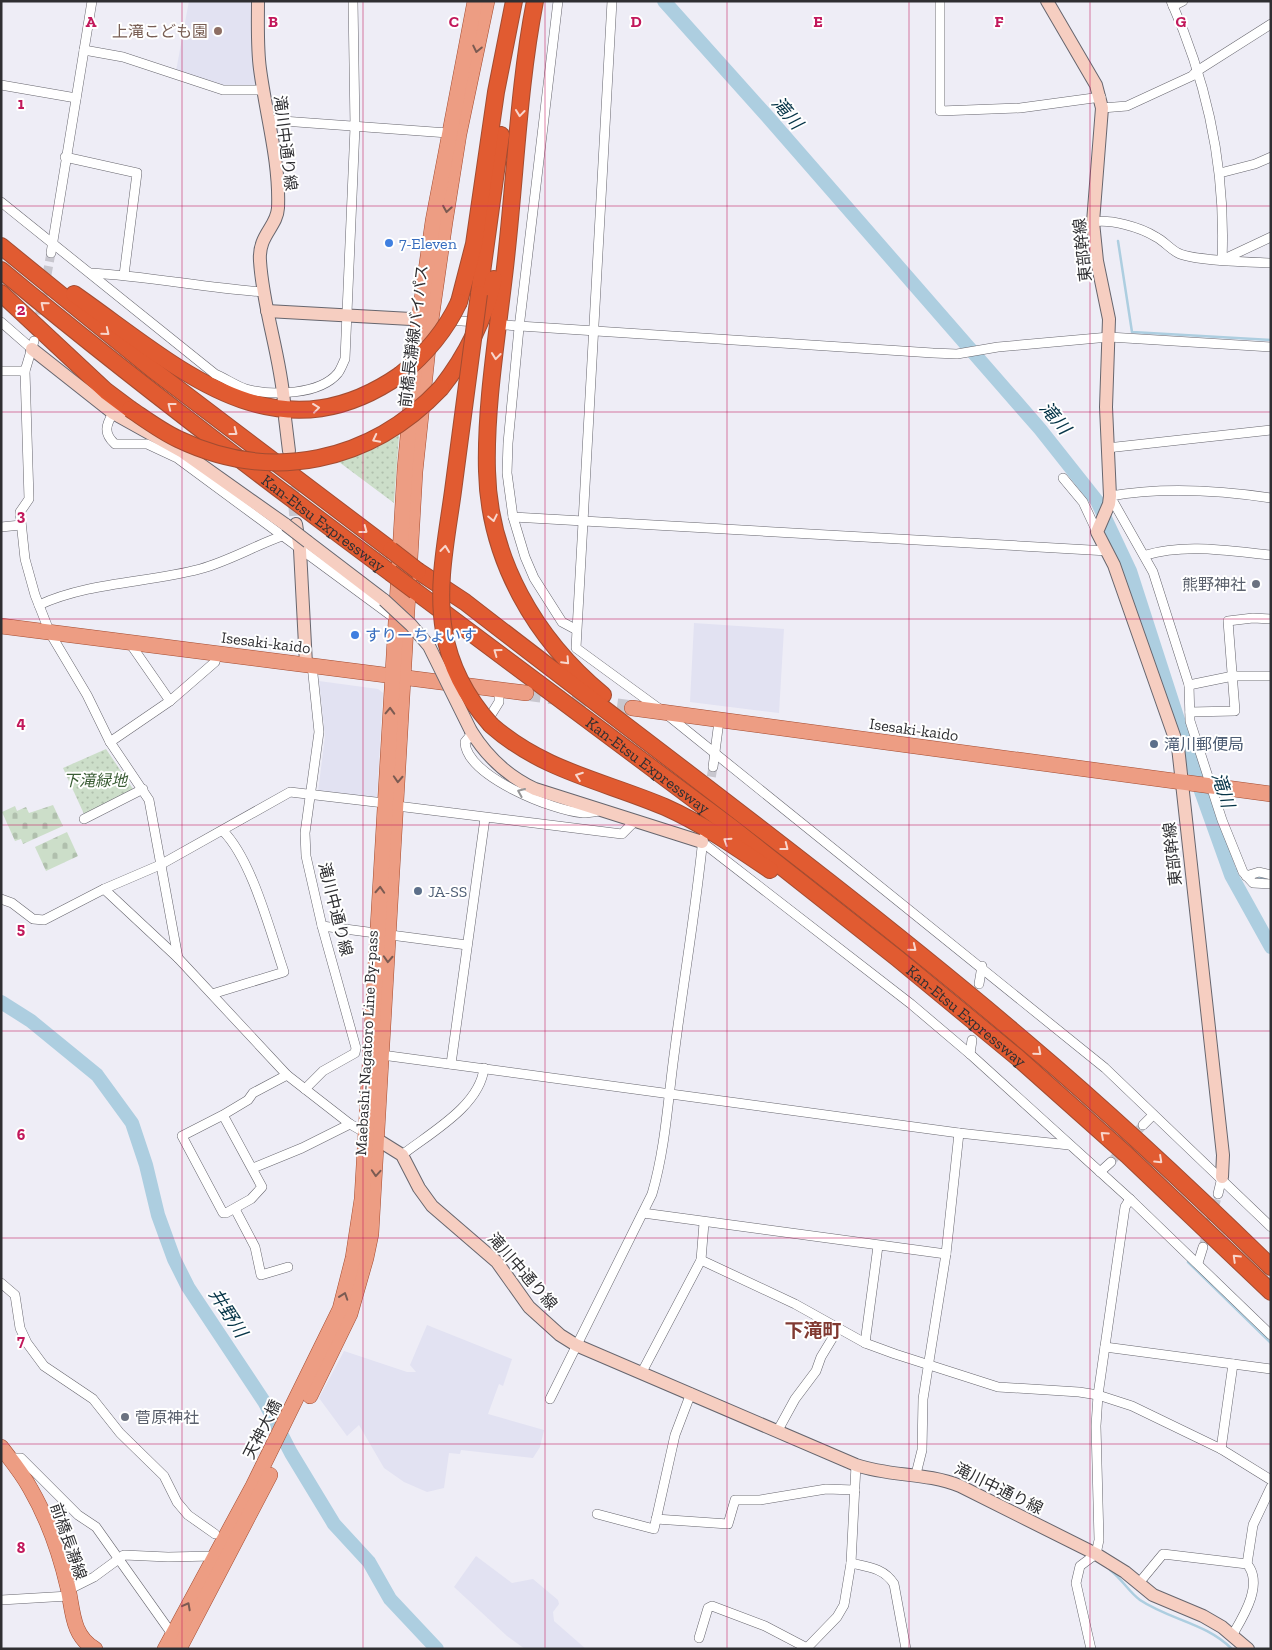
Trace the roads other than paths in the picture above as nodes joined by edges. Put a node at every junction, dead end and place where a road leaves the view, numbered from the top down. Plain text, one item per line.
1 (92, 1) edge
2 (258, 1) edge
3 (353, 1) edge
4 (475, 1) edge
5 (487, 1) edge
6 (514, 1) edge
7 (522, 1) edge
8 (535, 1) edge
9 (558, 1) edge
10 (612, 1) edge
11 (940, 1) edge
12 (1047, 1) edge
13 (1184, 1) edge
14 (1172, 3) edge
15 (1271, 24) edge
16 (84, 50) junction
17 (1197, 71) junction
18 (1, 85) edge
19 (263, 90) junction
20 (76, 98) junction
21 (1101, 102) junction
22 (268, 120) junction
23 (355, 127) junction
24 (448, 133) junction
25 (65, 157) junction
26 (1271, 157) edge
27 (1220, 172) junction
28 (512, 186) junction
29 (1, 202) edge
30 (1093, 222) junction
31 (1271, 237) edge
32 (1, 244) edge
33 (52, 249) junction
34 (1222, 260) junction
35 (1271, 263) edge
36 (1, 270) edge
37 (89, 273) junction
38 (124, 275) junction
39 (263, 292) junction
40 (1, 293) edge
41 (267, 311) junction
42 (346, 315) junction
43 (425, 320) junction
44 (1, 322) edge
45 (477, 322) dead end
46 (504, 325) dead end
47 (519, 328) junction
48 (594, 331) junction
49 (1109, 337) junction
50 (33, 345) junction
51 (1271, 347) edge
52 (1, 371) edge
53 (26, 371) junction
54 (284, 398) junction
55 (113, 413) junction
56 (285, 418) dead end
57 (1271, 430) edge
58 (1107, 448) junction
59 (289, 451) dead end
60 (1063, 478) dead end
61 (1110, 496) junction
62 (1271, 498) edge
63 (513, 517) junction
64 (582, 520) junction
65 (21, 525) junction
66 (1, 527) edge
67 (288, 528) junction
68 (1097, 528) junction
69 (304, 546) junction
70 (1108, 550) junction
71 (1146, 555) junction
72 (1271, 555) edge
73 (39, 605) junction
74 (390, 615) dead end
75 (1271, 619) edge
76 (1, 626) edge
77 (575, 629) junction
78 (50, 632) junction
79 (128, 642) junction
80 (217, 654) junction
81 (309, 664) junction
82 (1233, 676) junction
83 (1271, 676) edge
84 (398, 677) junction
85 (1189, 685) junction
86 (499, 690) junction
87 (526, 693) tunnel mouth
88 (170, 701) junction
89 (632, 708) tunnel mouth
90 (1190, 712) junction
91 (665, 713) junction
92 (719, 721) junction
93 (480, 727) junction
94 (110, 742) junction
95 (714, 753) junction
96 (713, 767) tunnel mouth
97 (1198, 783) junction
98 (143, 789) junction
99 (1271, 794) edge
100 (311, 795) junction
101 (390, 804) junction
102 (747, 817) junction
103 (485, 818) junction
104 (84, 819) dead end
105 (634, 821) junction
106 (223, 831) junction
107 (702, 840) junction
108 (160, 865) junction
109 (1271, 875) edge
110 (1246, 876) junction
111 (1271, 884) edge
112 (104, 889) junction
113 (1, 899) edge
114 (322, 926) junction
115 (383, 934) junction
116 (467, 945) junction
117 (178, 958) junction
118 (897, 958) junction
119 (982, 966) junction
120 (979, 984) dead end
121 (212, 994) junction
122 (972, 1040) dead end
123 (970, 1054) junction
124 (382, 1056) junction
125 (450, 1064) junction
126 (484, 1068) junction
127 (287, 1075) junction
128 (305, 1089) junction
129 (669, 1092) junction
130 (223, 1115) junction
131 (1153, 1116) junction
132 (350, 1124) junction
133 (1143, 1125) tunnel mouth
134 (959, 1133) junction
135 (372, 1136) junction
136 (1069, 1145) junction
137 (402, 1155) junction
138 (1111, 1162) tunnel mouth
139 (252, 1168) junction
140 (1100, 1172) junction
141 (1222, 1177) junction
142 (1218, 1194) tunnel mouth
143 (1130, 1199) junction
144 (234, 1209) junction
145 (642, 1213) junction
146 (704, 1223) junction
147 (1271, 1227) edge
148 (878, 1246) junction
149 (1203, 1247) tunnel mouth
150 (946, 1254) junction
151 (702, 1260) junction
152 (1198, 1263) junction
153 (288, 1267) dead end
154 (1271, 1267) edge
155 (1, 1283) edge
156 (1271, 1292) edge
157 (838, 1330) junction
158 (1271, 1335) edge
159 (865, 1343) junction
160 (576, 1345) junction
161 (1105, 1347) junction
162 (1233, 1364) junction
163 (929, 1366) junction
164 (1271, 1369) edge
165 (642, 1372) junction
166 (306, 1393) joint
167 (691, 1393) junction
168 (1098, 1395) junction
169 (550, 1400) dead end
170 (778, 1430) junction
171 (1221, 1449) junction
172 (5, 1452) edge
173 (856, 1465) junction
174 (916, 1474) junction
175 (1271, 1480) edge
176 (1271, 1488) edge
177 (855, 1490) junction
178 (256, 1491) junction
179 (596, 1514) dead end
180 (656, 1519) junction
181 (215, 1534) dead end
182 (1096, 1554) junction
183 (214, 1556) junction
184 (120, 1560) junction
185 (851, 1563) junction
186 (1247, 1564) junction
187 (1139, 1583) junction
188 (69, 1593) junction
189 (1, 1600) edge
190 (172, 1634) junction
191 (1233, 1634) junction
192 (699, 1638) dead end
193 (93, 1648) edge
194 (806, 1648) edge
195 (165, 1649) edge
196 (179, 1649) edge
197 (906, 1649) edge
198 (1091, 1649) edge
199 (1248, 1649) edge

1 - 16 street
2 - 19 street, 滝川中通り線
3 - 23 street
4 - 24 main road, 前橋長瀞線バイパス
5 -> 43 main road, 前橋長瀞線バイパス
32 -> 6 highway, bridge
93 -> 7 highway, bridge
8 -> 28 highway
9 - 47 street
10 - 48 street
11 - 21 street
12 - 21 street
13 - 14 street
14 - 17 street
15 - 17 street
16 - 19 street
16 - 20 street
17 - 21 street
17 - 27 street
18 - 20 street
19 - 22 street, 滝川中通り線
20 - 25 street
21 - 30 street, 東部幹線
22 - 23 street
22 - 39 street, 滝川中通り線
23 - 24 street
23 - 42 street
24 - 43 main road, 前橋長瀞線バイパス
25 - 33 street
25 - 38 street
26 - 27 street
27 - 34 street
28 -> 40 highway, bridge
28 -> 102 highway
29 - 33 street
30 - 34 street
30 - 49 street, 東部幹線
31 - 34 street
32 -> 102 highway, Kan-Etsu Expressway, bridge
33 - 37 street
34 - 35 street
118 -> 36 highway, Kan-Etsu Expressway, bridge
37 - 38 street
37 - 54 street
38 - 39 street
39 - 41 street, 滝川中通り線
41 - 42 street
41 - 54 street, 滝川中通り線
42 - 43 street
42 - 54 street
43 - 45 street
43 - 84 main road, 前橋長瀞線バイパス
44 - 50 street
46 - 47 street
47 - 48 street
47 - 63 street
48 - 49 street
48 - 64 street
49 - 51 street
49 - 58 street, 東部幹線
50 - 53 street
50 - 55 street
52 - 53 street
53 - 65 street
55 - 67 street
55 - 67 street
56 - 59 street
57 - 58 street
58 - 61 street, 東部幹線
60 - 68 street
61 - 62 street
61 - 68 street, 東部幹線
61 - 71 street
63 - 64 street
63 - 77 street
64 - 70 street
64 - 77 street
65 - 66 street
65 - 73 street
67 - 69 street, bridge
67 - 73 street
68 - 70 street, 東部幹線
69 - 74 street
69 - 81 street, 滝川中通り線
69 - 93 street, bridge
70 - 97 street, 東部幹線
71 - 72 street
71 - 85 street
73 - 78 street
75 - 82 street
76 - 78 main road, Isesaki-kaido
77 - 91 street
78 - 79 main road, Isesaki-kaido
78 - 94 street
79 - 80 main road, Isesaki-kaido
79 - 88 street
80 - 81 main road, Isesaki-kaido
80 - 88 street
81 - 84 main road, Isesaki-kaido
81 - 100 street, 滝川中通り線
82 - 83 street
82 - 85 street
82 - 90 street
84 - 86 main road, Isesaki-kaido
84 - 101 main road, Maebashi-Nagatoro Line By-pass
85 - 90 street
86 - 87 main road, Isesaki-kaido
86 - 93 street
88 - 94 street
89 - 91 main road, Isesaki-kaido
90 - 97 street
91 - 92 main road, Isesaki-kaido
91 - 95 street
92 - 95 street
92 - 97 main road, Isesaki-kaido
93 - 105 street
118 -> 93 highway
94 - 98 street
95 - 96 street
95 - 119 street
97 - 99 main road, Isesaki-kaido
97 - 110 street
97 - 141 street, 東部幹線
98 - 104 street
98 - 108 street
100 - 101 street
100 - 106 street
100 - 114 street, 滝川中通り線
101 - 103 street
101 - 115 main road, Maebashi-Nagatoro Line By-pass
102 -> 154 highway, Kan-Etsu Expressway
103 - 105 street
103 - 116 street
105 - 107 street
106 - 108 street
106 - 121 street
107 - 123 street
107 - 129 street
108 - 112 street
108 - 117 street
109 - 110 street
110 - 111 street
112 - 113 street
112 - 117 street
114 - 115 street
114 - 128 street, 滝川中通り線
115 - 116 street
115 -> 124 main road, Maebashi-Nagatoro Line By-pass
115 - 135 main road, Maebashi-Nagatoro Line By-pass
116 - 125 street
117 - 121 street
156 -> 118 highway, Kan-Etsu Expressway
119 - 120 street
119 - 131 street
121 - 127 street
122 - 123 street
123 - 136 street
124 - 125 street
124 - 135 main road, Maebashi-Nagatoro Line By-pass
125 - 126 street
126 - 129 street
126 - 137 street
127 - 128 street
127 - 130 street
128 - 132 street
129 - 134 street
129 - 145 street
130 - 139 street
130 - 144 street
131 - 133 street
131 - 141 street
132 - 135 street
132 - 139 street
134 - 136 street
134 - 150 street
135 - 137 street
135 - 166 main road, Maebashi-Nagatoro Line By-pass
136 - 140 street
137 - 160 street, 滝川中通り線
138 - 140 street
139 - 144 street
140 - 143 street
141 - 142 street, 東部幹線
141 - 147 street
143 - 152 street
143 - 161 street
144 - 153 street
145 - 146 street
145 - 160 street
146 - 148 street
146 - 151 street
148 - 150 street
148 - 159 street
149 - 152 street
150 - 163 street
151 - 157 street
151 - 165 street
152 - 158 street
155 - 181 street
157 - 159 street
157 - 170 street
159 - 163 street
160 - 165 street, 滝川中通り線
160 - 169 street
161 - 162 street
161 - 168 street
162 - 164 street
162 - 171 street
163 - 168 street
163 - 174 street
165 - 167 street, 滝川中通り線
166 - 178 main road, 天神大橋
167 - 170 street, 滝川中通り線
167 - 180 street
168 - 171 street
168 - 182 street
170 - 173 street, 滝川中通り線
171 - 175 street
172 - 184 street
172 - 188 main road, 前橋長瀞線
173 - 174 street, 滝川中通り線
173 - 177 street
174 - 182 street, 滝川中通り線
176 - 186 street
177 - 180 street
177 - 185 street
178 - 183 main road
178 - 196 main road
179 - 180 street
182 - 187 street, 滝川中通り線
182 - 198 street
183 - 184 street
190 -> 183 main road
184 - 188 street
184 - 190 street
185 - 194 street
185 - 197 street
186 - 187 street
186 - 191 street
187 - 191 street, 滝川中通り線
188 - 189 street
188 - 193 main road, 前橋長瀞線
190 - 195 main road
191 - 199 street, 滝川中通り線
192 - 194 street

